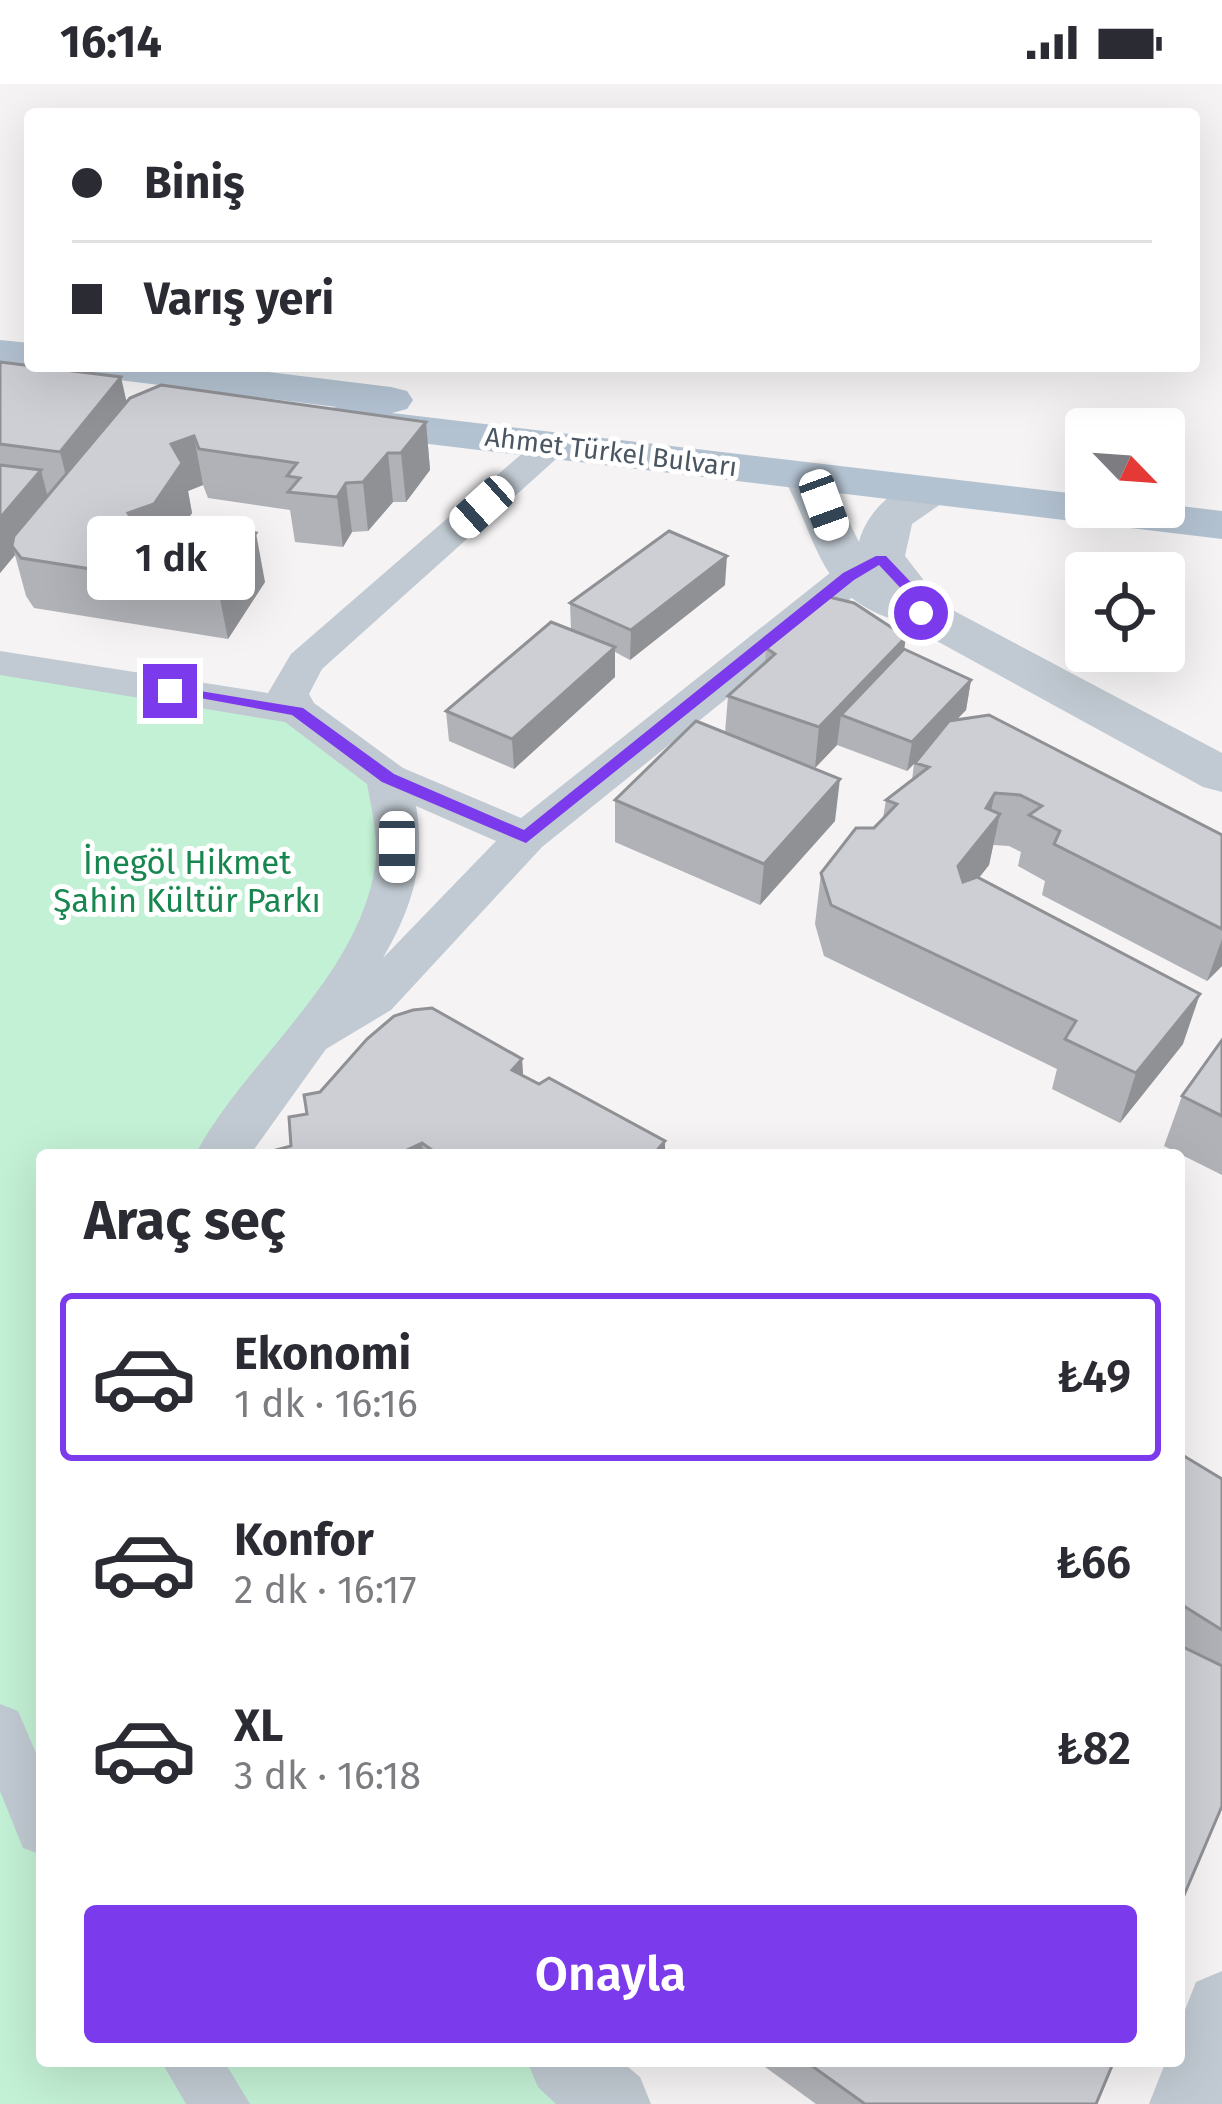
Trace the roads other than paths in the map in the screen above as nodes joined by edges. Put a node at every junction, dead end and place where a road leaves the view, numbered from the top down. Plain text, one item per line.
1 (161, 372) edge
2 (0, 382) edge
3 (553, 444) junction
4 (804, 476) junction
5 (1065, 480) edge
6 (938, 490) junction
7 (1185, 492) edge
8 (1222, 495) edge
9 (1222, 525) edge
10 (865, 568) junction
11 (0, 663) edge
12 (297, 711) junction
13 (1222, 775) edge
14 (388, 778) junction
15 (526, 837) junction
16 (295, 1048) junction
17 (225, 1149) edge
18 (0, 1729) edge
19 (36, 1814) edge
20 (1222, 2008) edge
21 (193, 2067) edge
22 (571, 2067) edge
23 (221, 2104) edge
24 (613, 2104) edge
25 (1186, 2104) edge

1 - 5 main road, Ahmet Türkel Bulvarı
2 - 3 main road, Ahmet Türkel Bulvarı
3 - 4 main road, Ahmet Türkel Bulvarı
3 - 12 street
4 - 6 main road, Ahmet Türkel Bulvarı
4 - 10 street
6 - 9 main road, Ahmet Türkel Bulvarı
6 - 10 street
7 - 8 main road
10 - 13 street
10 - 15 street
11 - 12 street
12 - 14 street
14 - 15 street
14 - 16 street
15 - 16 street
16 - 17 street
18 - 19 street
20 - 25 street
21 - 23 street
22 - 24 street

